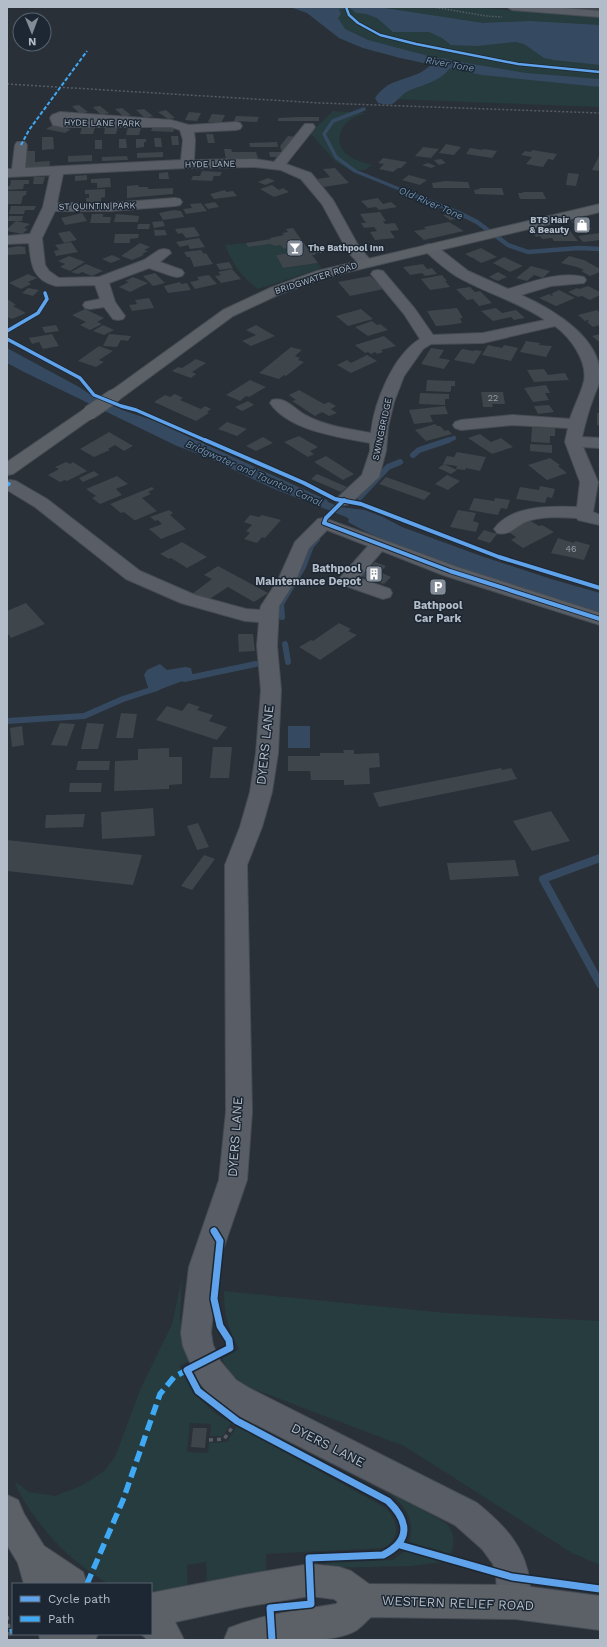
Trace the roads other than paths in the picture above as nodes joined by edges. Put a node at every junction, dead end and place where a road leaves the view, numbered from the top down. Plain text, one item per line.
1 (512, 7) edge
2 (600, 14) edge
3 (157, 122) junction
4 (236, 126) dead end
5 (309, 127) dead end
6 (186, 129) junction
7 (21, 146) dead end
8 (187, 164) junction
9 (278, 165) junction
10 (58, 171) junction
11 (12, 172) edge
12 (175, 202) dead end
13 (50, 207) junction
14 (600, 208) edge
15 (36, 238) junction
16 (7, 240) edge
17 (430, 248) junction
18 (164, 253) dead end
19 (149, 263) junction
20 (366, 263) junction
21 (177, 273) dead end
22 (378, 274) dead end
23 (579, 280) dead end
24 (100, 281) junction
25 (56, 282) junction
26 (45, 293) dead end
27 (506, 294) junction
28 (108, 302) junction
29 (90, 305) dead end
30 (118, 316) dead end
31 (557, 320) junction
32 (428, 340) junction
33 (584, 348) junction
34 (600, 348) edge
35 (278, 403) dead end
36 (470, 421) dead end
37 (576, 424) junction
38 (379, 440) junction
39 (573, 442) junction
40 (600, 443) edge
41 (9, 477) edge
42 (344, 500) road end
43 (586, 519) edge
44 (502, 529) dead end
45 (379, 544) junction
46 (383, 593) dead end
47 (268, 617) junction
48 (600, 619) edge
49 (7, 1511) edge
50 (37, 1570) edge
51 (68, 1583) edge
52 (364, 1600) junction
53 (515, 1602) junction
54 (152, 1610) edge
55 (600, 1613) edge
56 (152, 1622) edge
57 (167, 1640) edge
58 (241, 1640) edge

1 - 2 street
3 - 3 street, HYDE LANE PARK
3 - 6 street, HYDE LANE PARK
4 - 6 street
5 - 9 street
6 - 8 street
7 - 11 street
8 - 9 street, HYDE LANE
8 - 10 street, HYDE LANE
9 - 20 street, HYDE LANE
10 - 11 street, HYDE LANE
10 - 13 street, ST QUINTIN PARK
12 - 13 street, ST QUINTIN PARK
13 - 15 street, ST QUINTIN PARK
14 - 17 main road, BRIDGWATER ROAD
15 - 16 street
15 - 25 street, ST QUINTIN PARK
17 - 20 main road, BRIDGWATER ROAD
17 - 27 street
18 - 19 street
19 - 21 street
19 - 24 street
20 - 41 main road, BRIDGWATER ROAD, bridge
22 - 32 street
23 - 27 street
24 - 25 street
24 - 28 street
25 - 26 street
27 - 31 street
28 - 29 street
28 - 30 street
31 - 32 street
31 - 33 street
32 - 38 street, SWINGBRIDGE
33 - 34 street
33 - 37 street
35 - 38 street
36 - 37 street
37 - 39 street
38 - 42 street, SWINGBRIDGE
39 - 40 street
39 - 43 street
41 - 47 street
43 - 44 street
45 - 46 street
45 - 47 street, DYERS LANE
45 - 48 street
47 - 53 street, DYERS LANE
49 - 50 main road
50 - 51 main road
52 - 53 main road, WESTERN RELIEF ROAD
52 - 54 main road
52 - 58 main road
53 - 55 main road, WESTERN RELIEF ROAD
56 - 57 main road

